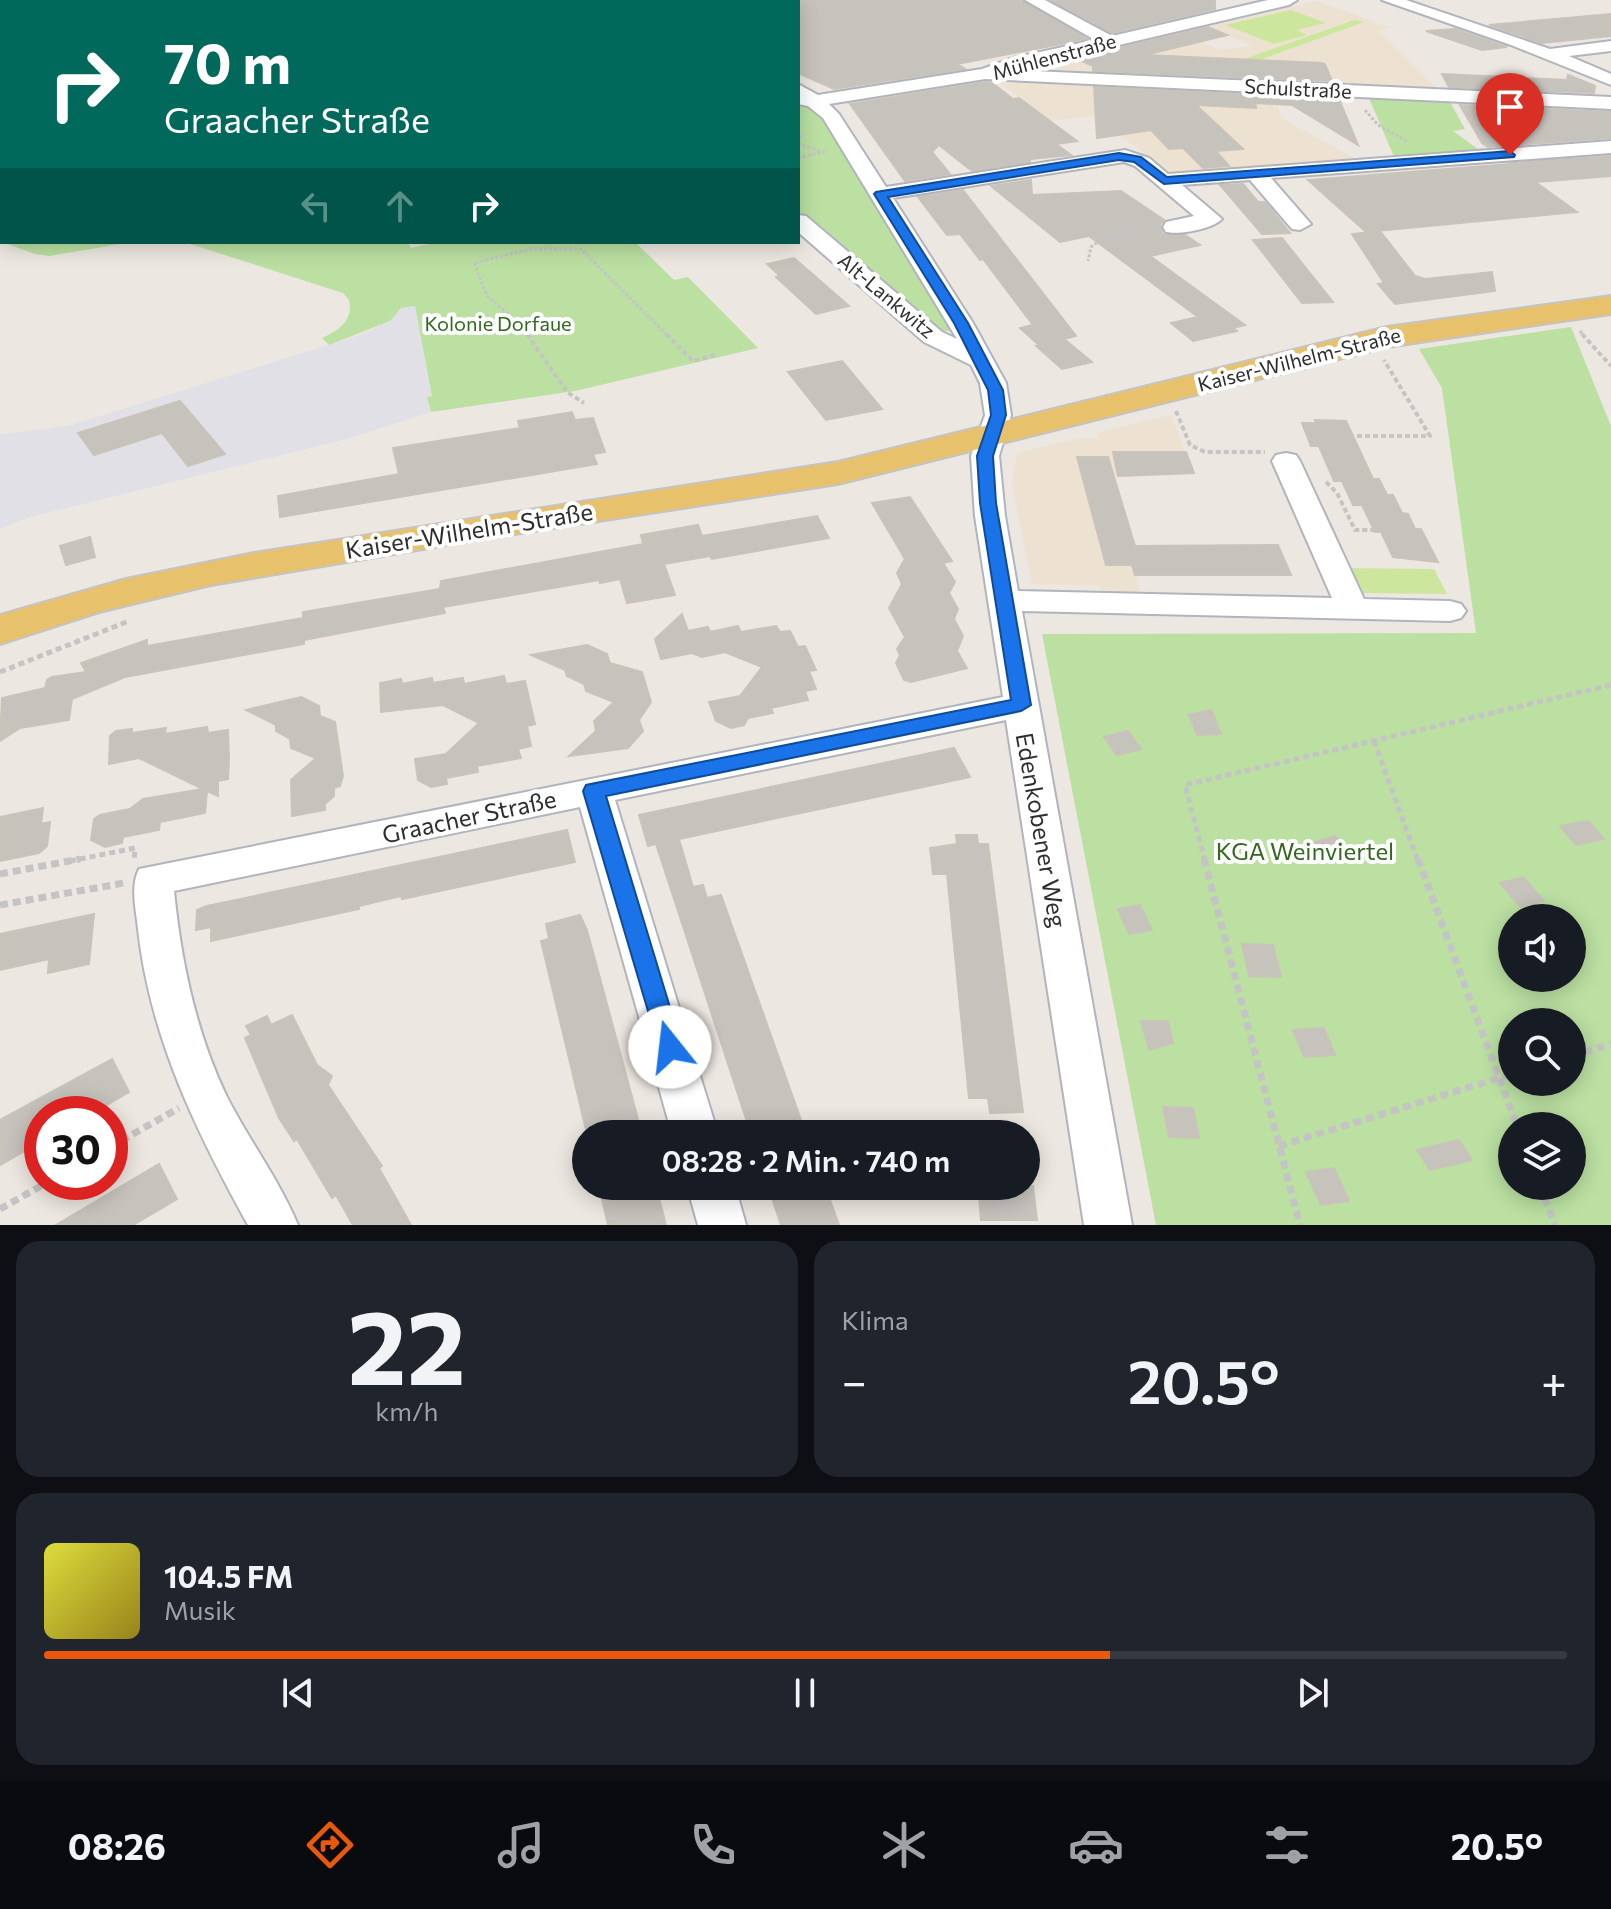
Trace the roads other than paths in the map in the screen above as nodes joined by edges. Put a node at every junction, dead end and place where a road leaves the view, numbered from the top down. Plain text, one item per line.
1 (1033, 0) edge
2 (1289, 0) edge
3 (1390, 0) edge
4 (1110, 41) junction
5 (1611, 46) edge
6 (1550, 54) junction
7 (985, 74) junction
8 (1611, 80) edge
9 (808, 100) edge
10 (1611, 103) edge
11 (1611, 147) edge
12 (1255, 173) junction
13 (1164, 180) junction
14 (880, 194) junction
15 (800, 223) edge
16 (1300, 224) dead end
17 (1174, 227) dead end
18 (1611, 293) edge
19 (1611, 305) edge
20 (982, 361) junction
21 (995, 426) junction
22 (1286, 461) dead end
23 (1004, 601) junction
24 (146, 602) junction
25 (1353, 610) junction
26 (1450, 611) dead end
27 (0, 630) edge
28 (0, 657) edge
29 (1021, 705) junction
30 (594, 791) junction
31 (691, 1120) edge
32 (715, 1200) edge
33 (274, 1225) edge
34 (722, 1225) edge
35 (1108, 1225) edge

1 - 4 street
2 - 4 street, Mühlenstraße
3 - 6 street
4 - 7 street, Mühlenstraße
5 - 6 street
6 - 8 street
7 - 9 street, Mühlenstraße
7 - 10 street, Schulstraße
9 - 14 street, Alt-Lankwitz
11 - 12 street
12 - 13 street
12 - 16 street
13 - 14 street
13 - 17 street
14 - 20 street, Alt-Lankwitz
15 - 20 street, Alt-Lankwitz
18 - 21 main road, Kaiser-Wilhelm-Straße
19 - 21 main road, Kaiser-Wilhelm-Straße
20 - 21 street, Alt-Lankwitz
21 - 23 street, Edenkobener Weg
21 - 24 main road, Kaiser-Wilhelm-Straße
22 - 25 street
23 - 25 street
23 - 29 street, Edenkobener Weg
24 - 27 main road, Kaiser-Wilhelm-Straße
24 - 28 main road, Kaiser-Wilhelm-Straße
25 - 26 street
29 - 30 street, Graacher Straße
29 - 35 street, Edenkobener Weg
30 - 31 street
30 - 33 street, Graacher Straße
32 - 34 street

